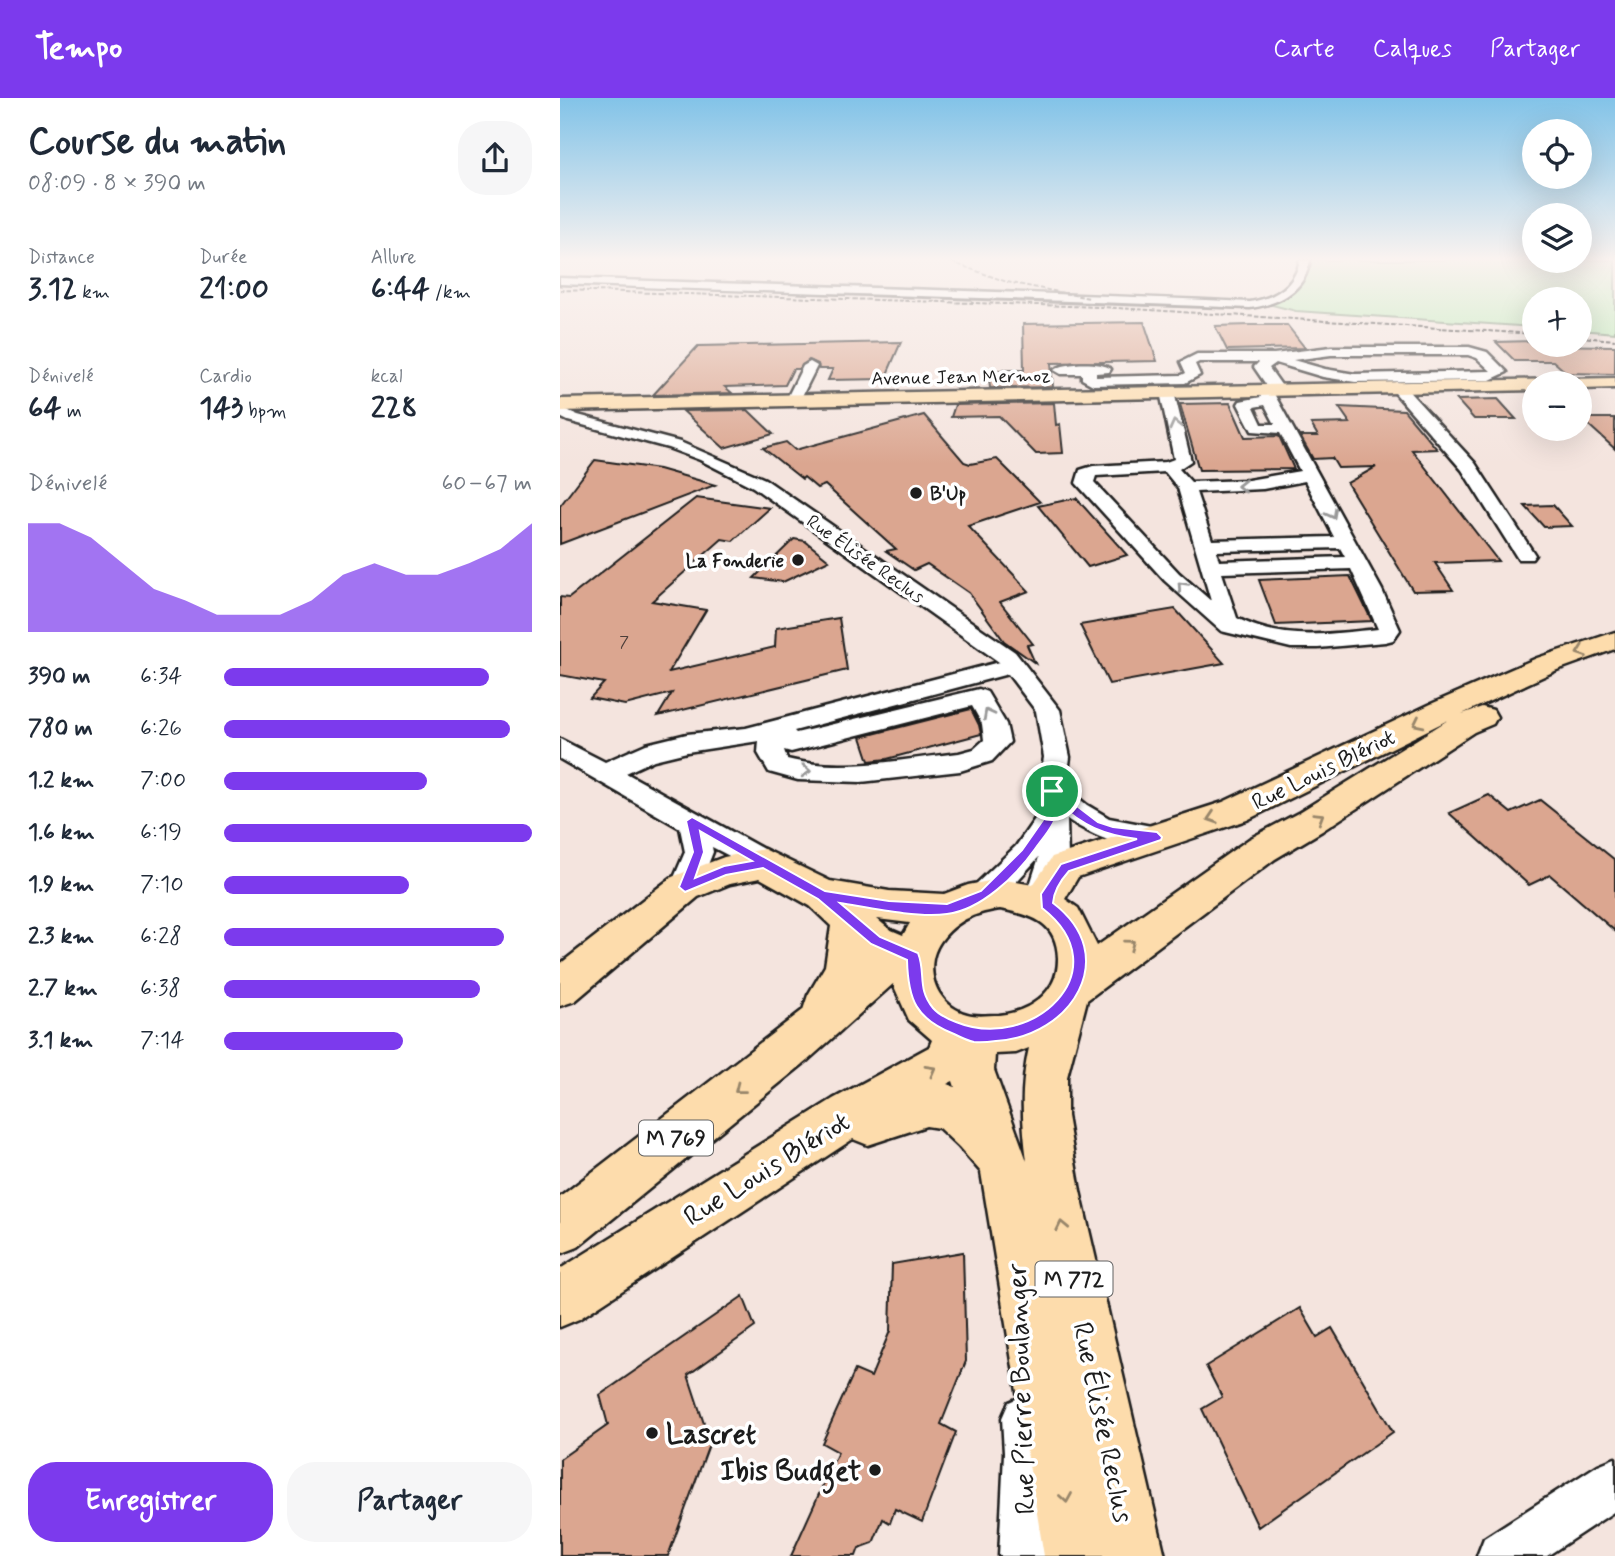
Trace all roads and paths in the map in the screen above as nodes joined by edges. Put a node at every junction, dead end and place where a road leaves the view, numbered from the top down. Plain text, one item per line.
1 (1275, 358) junction
2 (810, 366) dead end
3 (1191, 367) junction
4 (1261, 367) junction
5 (1061, 370) dead end
6 (1615, 383) edge
7 (1396, 386) junction
8 (1167, 392) junction
9 (1270, 393) junction
10 (793, 400) junction
11 (560, 405) edge
12 (560, 411) edge
13 (1169, 467) junction
14 (1309, 474) junction
15 (1186, 487) junction
16 (1347, 542) junction
17 (1204, 546) junction
18 (1525, 555) dead end
19 (1358, 563) junction
20 (1210, 567) junction
21 (1230, 626) junction
22 (1615, 640) edge
23 (1615, 662) edge
24 (1013, 665) junction
25 (777, 727) junction
26 (560, 748) edge
27 (606, 772) junction
28 (1053, 802) junction
29 (692, 821) junction
30 (1157, 837) junction
31 (764, 863) junction
32 (685, 887) junction
33 (985, 895) junction
34 (1043, 903) junction
35 (837, 907) junction
36 (947, 909) junction
37 (913, 957) junction
38 (560, 988) edge
39 (1071, 992) junction
40 (963, 1032) junction
41 (793, 1046) junction
42 (1004, 1166) junction
43 (1014, 1223) junction
44 (560, 1229) edge
45 (617, 1261) junction
46 (560, 1300) edge
47 (1615, 1482) edge
48 (1024, 1556) edge
49 (1076, 1556) edge
50 (1133, 1556) edge
51 (1502, 1556) edge

1 - 1 street
1 - 3 street
1 - 4 street
2 - 10 street
3 - 4 street
3 - 5 street
4 - 9 street
6 - 7 main road, Avenue Jean Mermoz
7 - 9 main road, Avenue Jean Mermoz
7 - 18 street
8 - 9 main road, Avenue Jean Mermoz
8 - 10 main road, Avenue Jean Mermoz
13 -> 8 street
9 - 14 street
10 - 11 main road, Avenue Jean Mermoz
12 - 24 street, Rue Élisée Reclus
13 - 15 street
21 -> 13 street
14 -> 15 street
14 -> 16 street
15 - 17 street
16 - 17 street
16 - 19 street
17 - 20 street
19 - 20 street
19 - 21 street
20 - 21 street
22 -> 30 main road, Rue Louis Blériot
39 -> 23 main road, Rue Louis Blériot
24 - 25 street
24 - 28 street, Rue Élisée Reclus
25 -> 25 street
25 - 27 street
26 - 27 street
27 - 29 street
28 - 30 street
28 - 33 street, Rue Élisée Reclus
28 - 34 street, Rue Élisée Reclus
29 - 31 street
29 - 32 street
30 - 34 main road, Rue Louis Blériot
31 - 32 main road
31 - 35 main road
32 - 38 main road
33 - 34 main road
33 - 36 main road
34 - 39 main road
35 - 36 main road
35 - 37 main road
35 - 41 main road
36 - 37 main road
37 - 40 main road
37 - 41 main road, M 769
39 - 40 main road
50 -> 39 main road, Rue Élisée Reclus / M 772
40 - 42 main road, Rue Élisée Reclus / M 772
45 -> 40 main road, Rue Louis Blériot
41 -> 44 main road, M 769
42 - 43 main road, Rue Élisée Reclus / M 772
42 - 45 main road
43 - 48 street, Rue Pierre Boulanger
43 -> 49 main road, Rue Élisée Reclus / M 772
45 - 46 main road, Rue Louis Blériot
47 - 51 street

